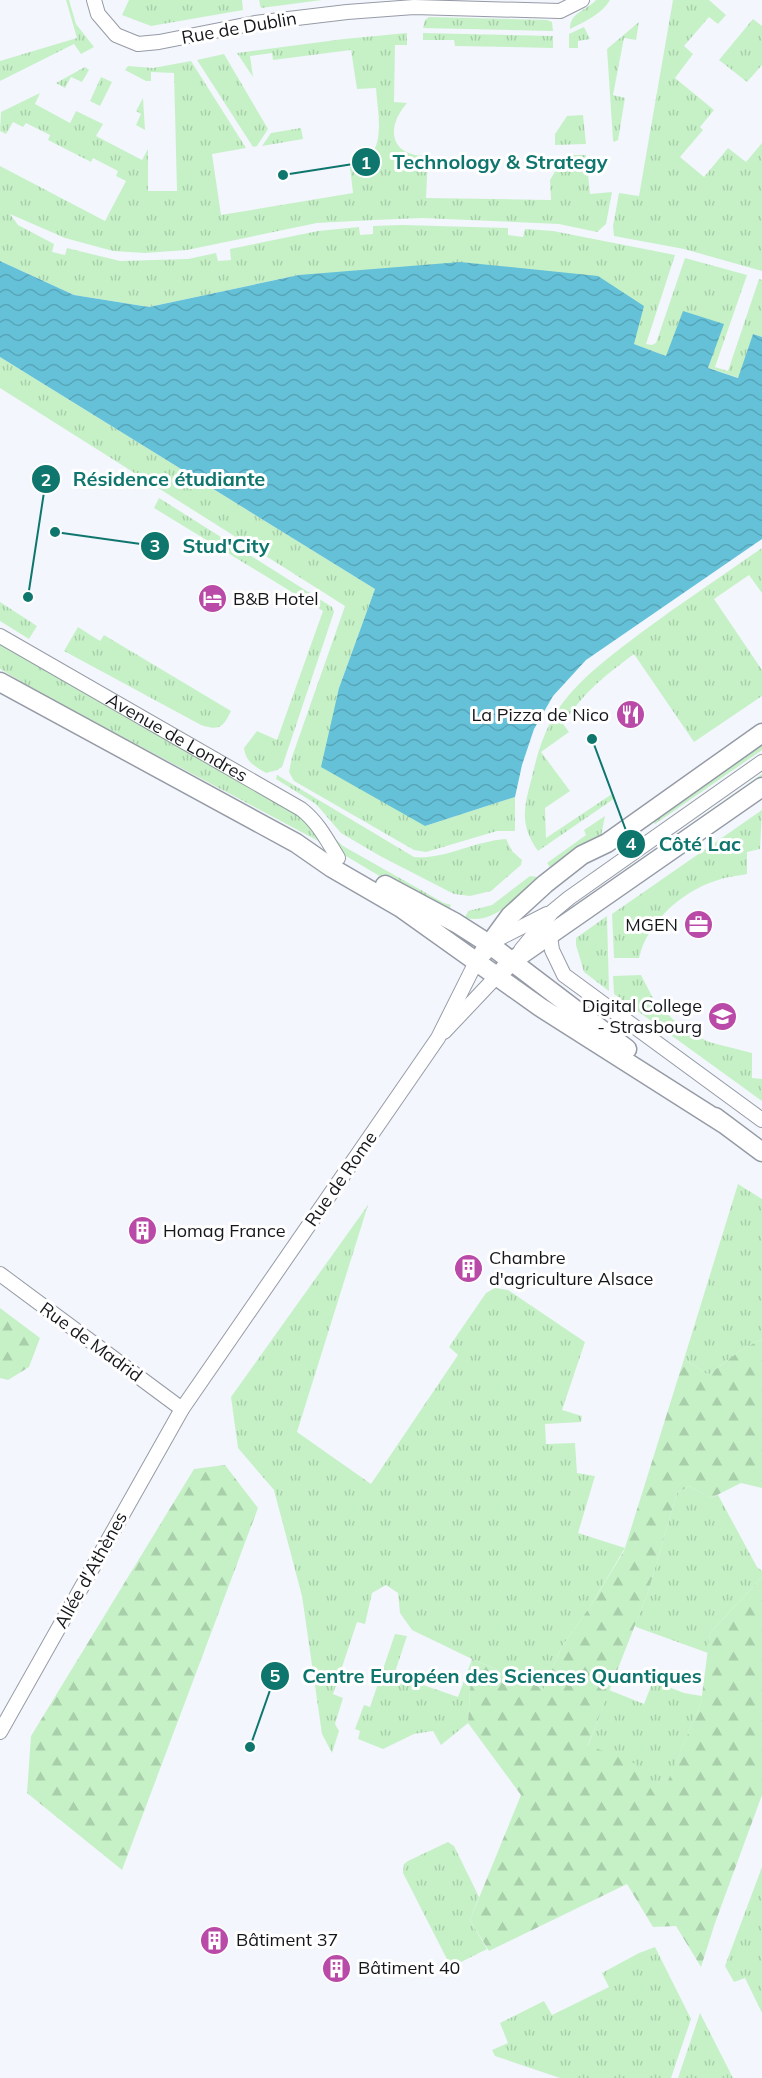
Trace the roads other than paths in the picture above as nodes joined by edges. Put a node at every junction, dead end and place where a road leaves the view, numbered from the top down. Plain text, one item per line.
1 (94, 0) edge
2 (582, 0) edge
3 (0, 636) edge
4 (0, 682) edge
5 (762, 733) edge
6 (762, 762) edge
7 (762, 787) edge
8 (296, 843) junction
9 (338, 858) junction
10 (552, 912) junction
11 (548, 936) junction
12 (489, 944) junction
13 (512, 961) junction
14 (476, 962) junction
15 (496, 976) junction
16 (438, 1038) junction
17 (762, 1120) edge
18 (724, 1124) junction
19 (762, 1152) edge
20 (0, 1274) edge
21 (182, 1409) junction
22 (0, 1732) edge

1 - 2 street, Rue de Dublin
3 - 9 street, Avenue de Londres
4 - 8 street, Avenue de Londres
5 - 12 street
6 - 10 street
7 - 11 street
8 - 9 street, Avenue de Londres
8 - 14 street, Avenue de Londres
9 - 12 street, Avenue de Londres
10 - 11 street
10 - 12 street
10 - 13 street
11 - 13 street
11 - 17 street
12 - 13 street, Avenue de Londres
12 - 14 street
13 - 15 street
13 - 18 street, Avenue de Londres
14 - 15 street, Avenue de Londres
14 - 16 street, Rue de Rome
15 - 16 street, Rue de Rome
15 - 18 street, Avenue de Londres
16 - 21 street, Rue de Rome
18 - 19 street
20 - 21 street, Rue de Madrid
21 - 22 street, Allée d'Athènes

